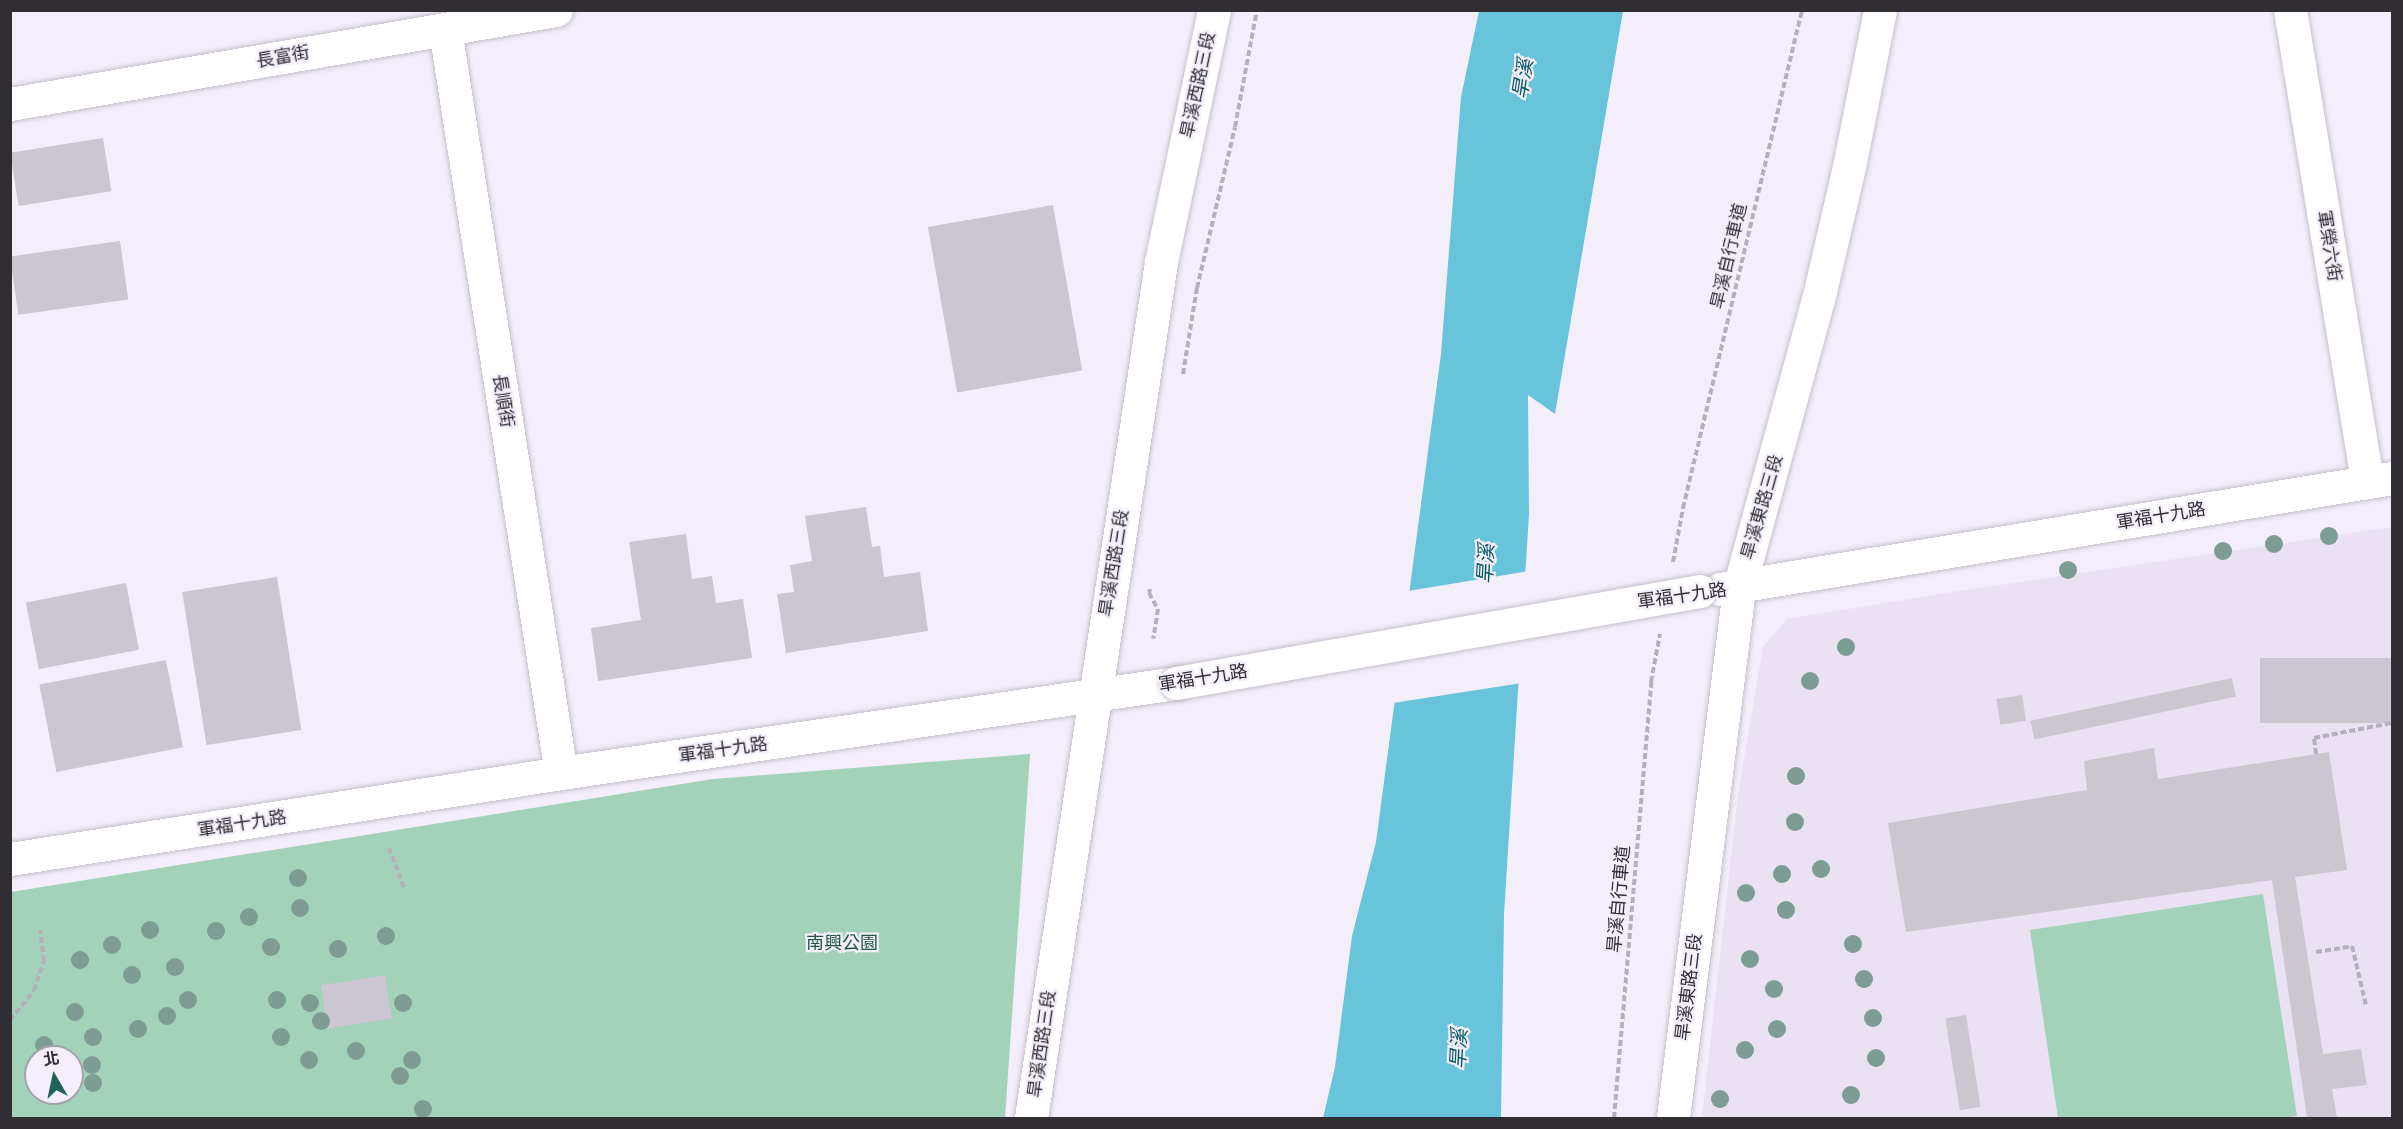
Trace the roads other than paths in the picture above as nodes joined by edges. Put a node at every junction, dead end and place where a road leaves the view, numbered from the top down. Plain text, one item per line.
1 (556, 10) edge
2 (1214, 10) edge
3 (1880, 10) edge
4 (2290, 10) edge
5 (445, 29) junction
6 (10, 104) edge
7 (2380, 480) edge
8 (1739, 588) junction
9 (1094, 696) junction
10 (561, 774) junction
11 (10, 859) edge
12 (1031, 1119) edge
13 (1673, 1119) edge

1 - 5 street, 長富街
2 - 9 street, 旱溪西路三段
3 - 8 street, 旱溪東路三段
4 - 7 street, 軍榮六街
5 - 6 street, 長富街
5 - 10 street, 長順街
7 - 8 street, 軍福十九路
8 - 9 street, 軍福十九路, bridge
8 - 13 street, 旱溪東路三段
9 - 10 street, 軍福十九路
9 - 12 street, 旱溪西路三段
10 - 11 street, 軍福十九路

